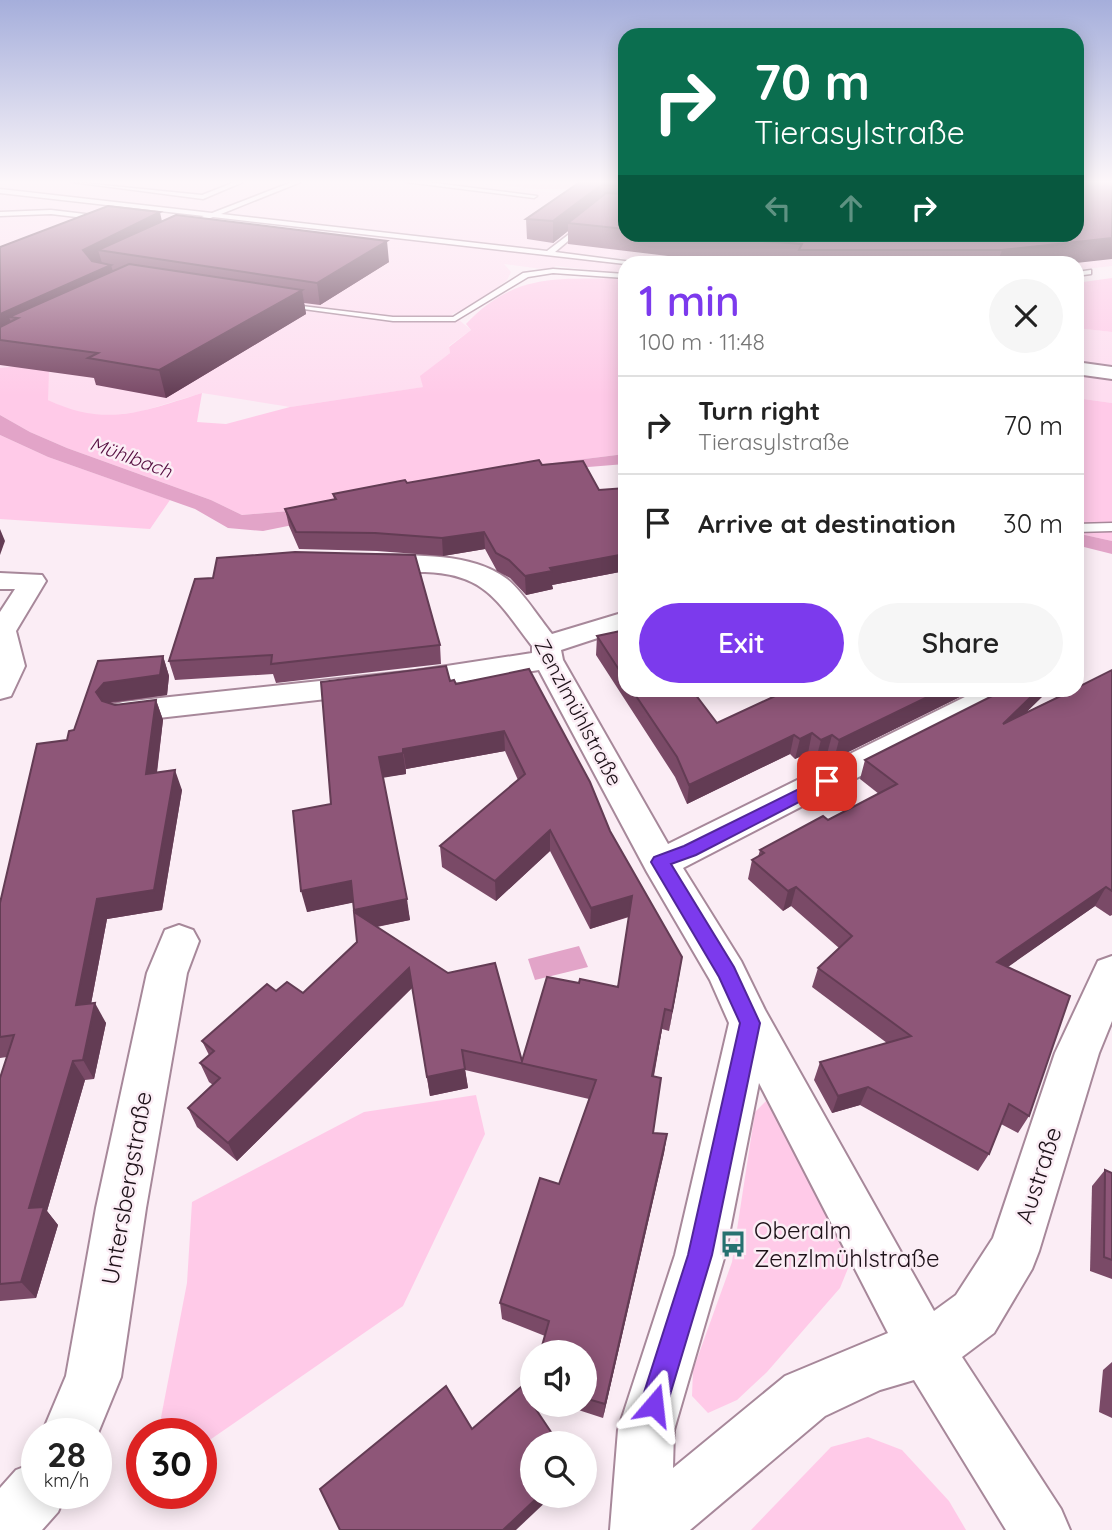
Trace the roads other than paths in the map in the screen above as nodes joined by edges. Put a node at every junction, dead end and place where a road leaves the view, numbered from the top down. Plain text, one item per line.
1 (553, 253) edge
2 (618, 261) edge
3 (1088, 272) edge
4 (1084, 273) edge
5 (618, 276) edge
6 (269, 303) edge
7 (1084, 370) edge
8 (1112, 373) edge
9 (1112, 527) edge
10 (1084, 528) edge
11 (340, 561) edge
12 (0, 580) edge
13 (618, 623) edge
14 (547, 653) junction
15 (0, 689) edge
16 (988, 697) edge
17 (123, 712) edge
18 (660, 862) junction
19 (179, 941) dead end
20 (1112, 973) edge
21 (750, 1023) junction
22 (926, 1350) junction
23 (76, 1418) edge
24 (21, 1509) edge
25 (2, 1530) edge
26 (642, 1530) edge
27 (1040, 1530) edge

1 - 2 lane
3 - 4 lane
5 - 6 lane
7 - 8 street
9 - 10 lane
11 - 14 street, Zenzlmühlstraße
12 - 15 street
13 - 14 street
14 - 17 street
14 - 18 street, Zenzlmühlstraße
16 - 18 street
18 - 21 street, Zenzlmühlstraße
19 - 23 street, Untersbergstraße
20 - 22 street, Austraße
21 - 22 street, Zenzlmühlstraße
21 - 26 street
22 - 26 street
22 - 27 street, Zenzlmühlstraße
24 - 25 street

